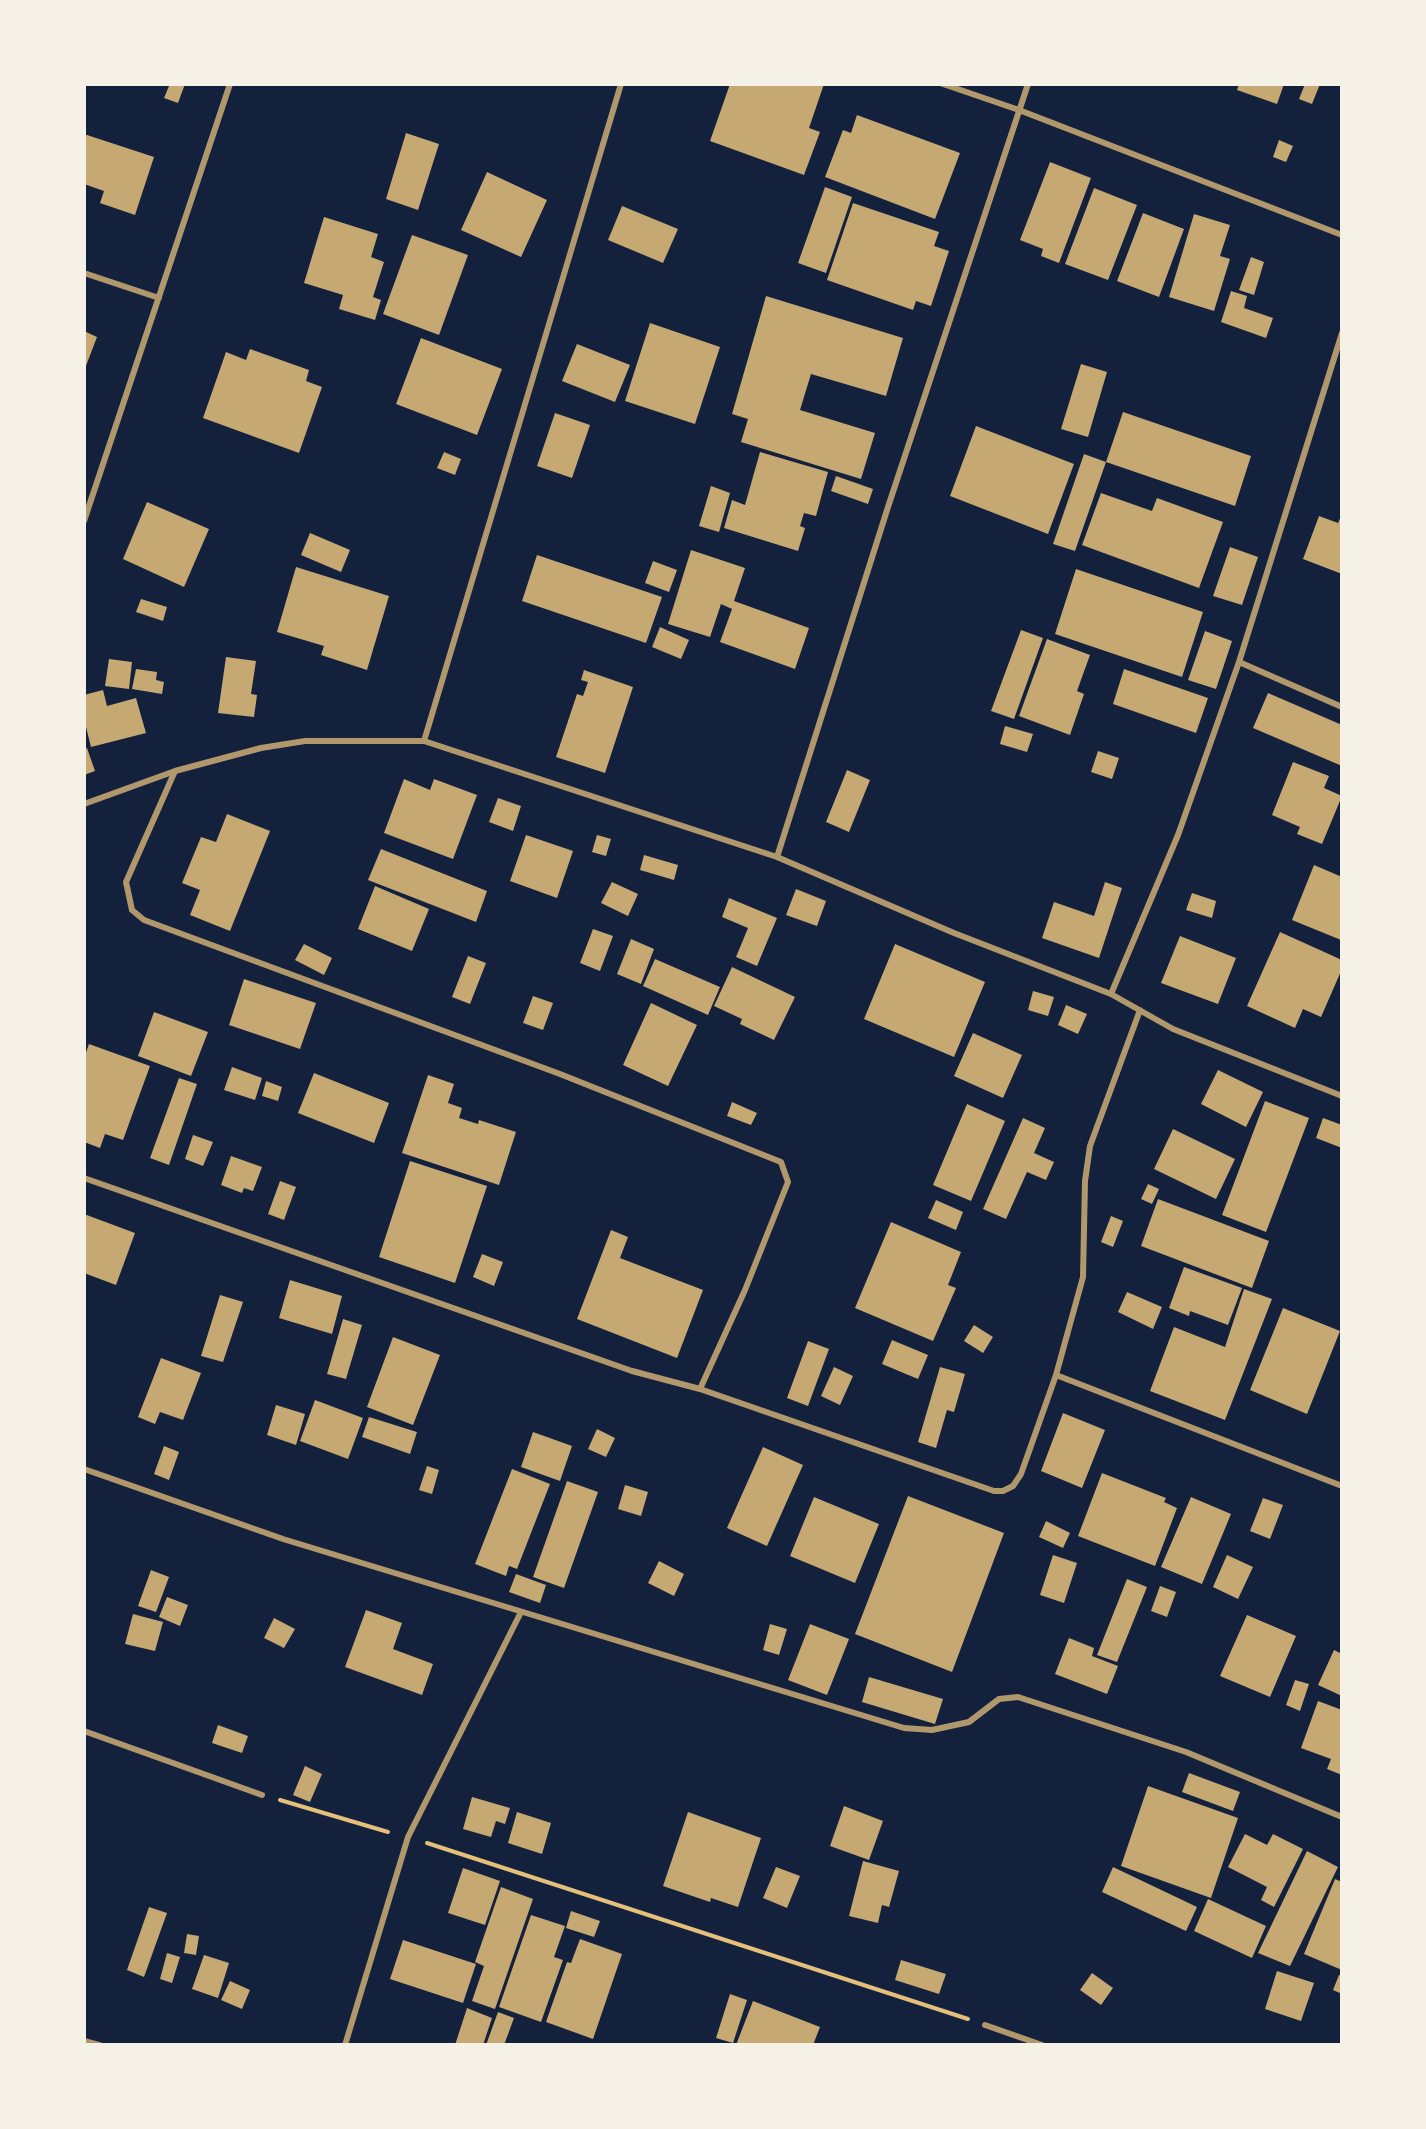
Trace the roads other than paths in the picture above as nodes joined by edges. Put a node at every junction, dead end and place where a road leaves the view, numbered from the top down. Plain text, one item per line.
1 (230, 84) edge
2 (621, 84) edge
3 (943, 84) edge
4 (1028, 84) edge
5 (1019, 110) junction
6 (1342, 235) edge
7 (84, 273) edge
8 (159, 298) junction
9 (1342, 333) edge
10 (84, 521) edge
11 (1239, 662) junction
12 (1342, 707) edge
13 (424, 741) junction
14 (175, 771) junction
15 (84, 804) edge
16 (777, 857) junction
17 (1111, 994) junction
18 (1140, 1010) junction
19 (1342, 1096) edge
20 (84, 1178) edge
21 (1056, 1375) junction
22 (700, 1389) junction
23 (84, 1469) edge
24 (1342, 1486) edge
25 (521, 1612) junction
26 (84, 1731) edge
27 (262, 1795) road end
28 (1342, 1817) edge
29 (985, 2025) road end
30 (84, 2040) edge
31 (99, 2045) edge
32 (345, 2045) edge
33 (1042, 2045) edge

1 - 8 street
2 - 13 street
3 - 5 street
4 - 5 street
5 - 6 street
5 - 16 street
7 - 8 street
8 - 10 street
9 - 11 street
11 - 12 street
11 - 17 street
13 - 14 street
13 - 16 street
14 - 15 street
14 - 22 street
16 - 17 street
17 - 18 street
18 - 19 street
18 - 21 street
20 - 22 street
21 - 22 street
21 - 24 street
23 - 25 street
25 - 28 street
25 - 32 street
26 - 27 street
29 - 33 street
30 - 31 street

